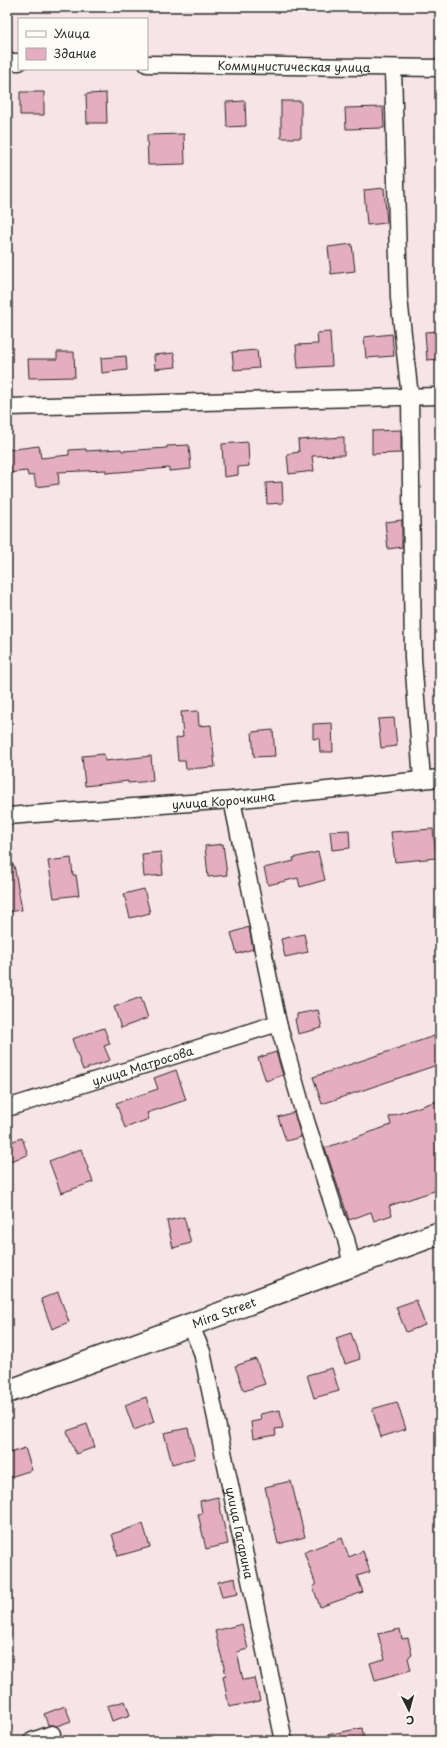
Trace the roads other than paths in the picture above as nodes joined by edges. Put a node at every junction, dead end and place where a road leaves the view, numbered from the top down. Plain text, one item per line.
1 (7, 62) edge
2 (18, 62) edge
3 (148, 64) edge
4 (393, 68) junction
5 (440, 68) edge
6 (440, 396) edge
7 (410, 398) junction
8 (7, 407) edge
9 (440, 778) edge
10 (422, 780) junction
11 (232, 800) junction
12 (7, 816) edge
13 (278, 1023) junction
14 (7, 1108) edge
15 (440, 1233) edge
16 (352, 1266) junction
17 (191, 1326) junction
18 (7, 1392) edge
19 (52, 1734) dead end
20 (32, 1741) edge
21 (284, 1741) edge

1 - 2 street
3 - 4 street, Коммунистическая улица
4 - 5 street, Коммунистическая улица
4 - 7 street
6 - 7 street
7 - 8 street
7 - 10 street
9 - 10 street, улица Корочкина
10 - 11 street, улица Корочкина
11 - 12 street, улица Корочкина
11 - 13 street
13 - 14 street, улица Матросова
13 - 16 street
15 - 16 main road, Mira Street
16 - 17 main road, Mira Street
17 - 18 main road, Mira Street
17 - 21 street, улица Гагарина
19 - 20 street

